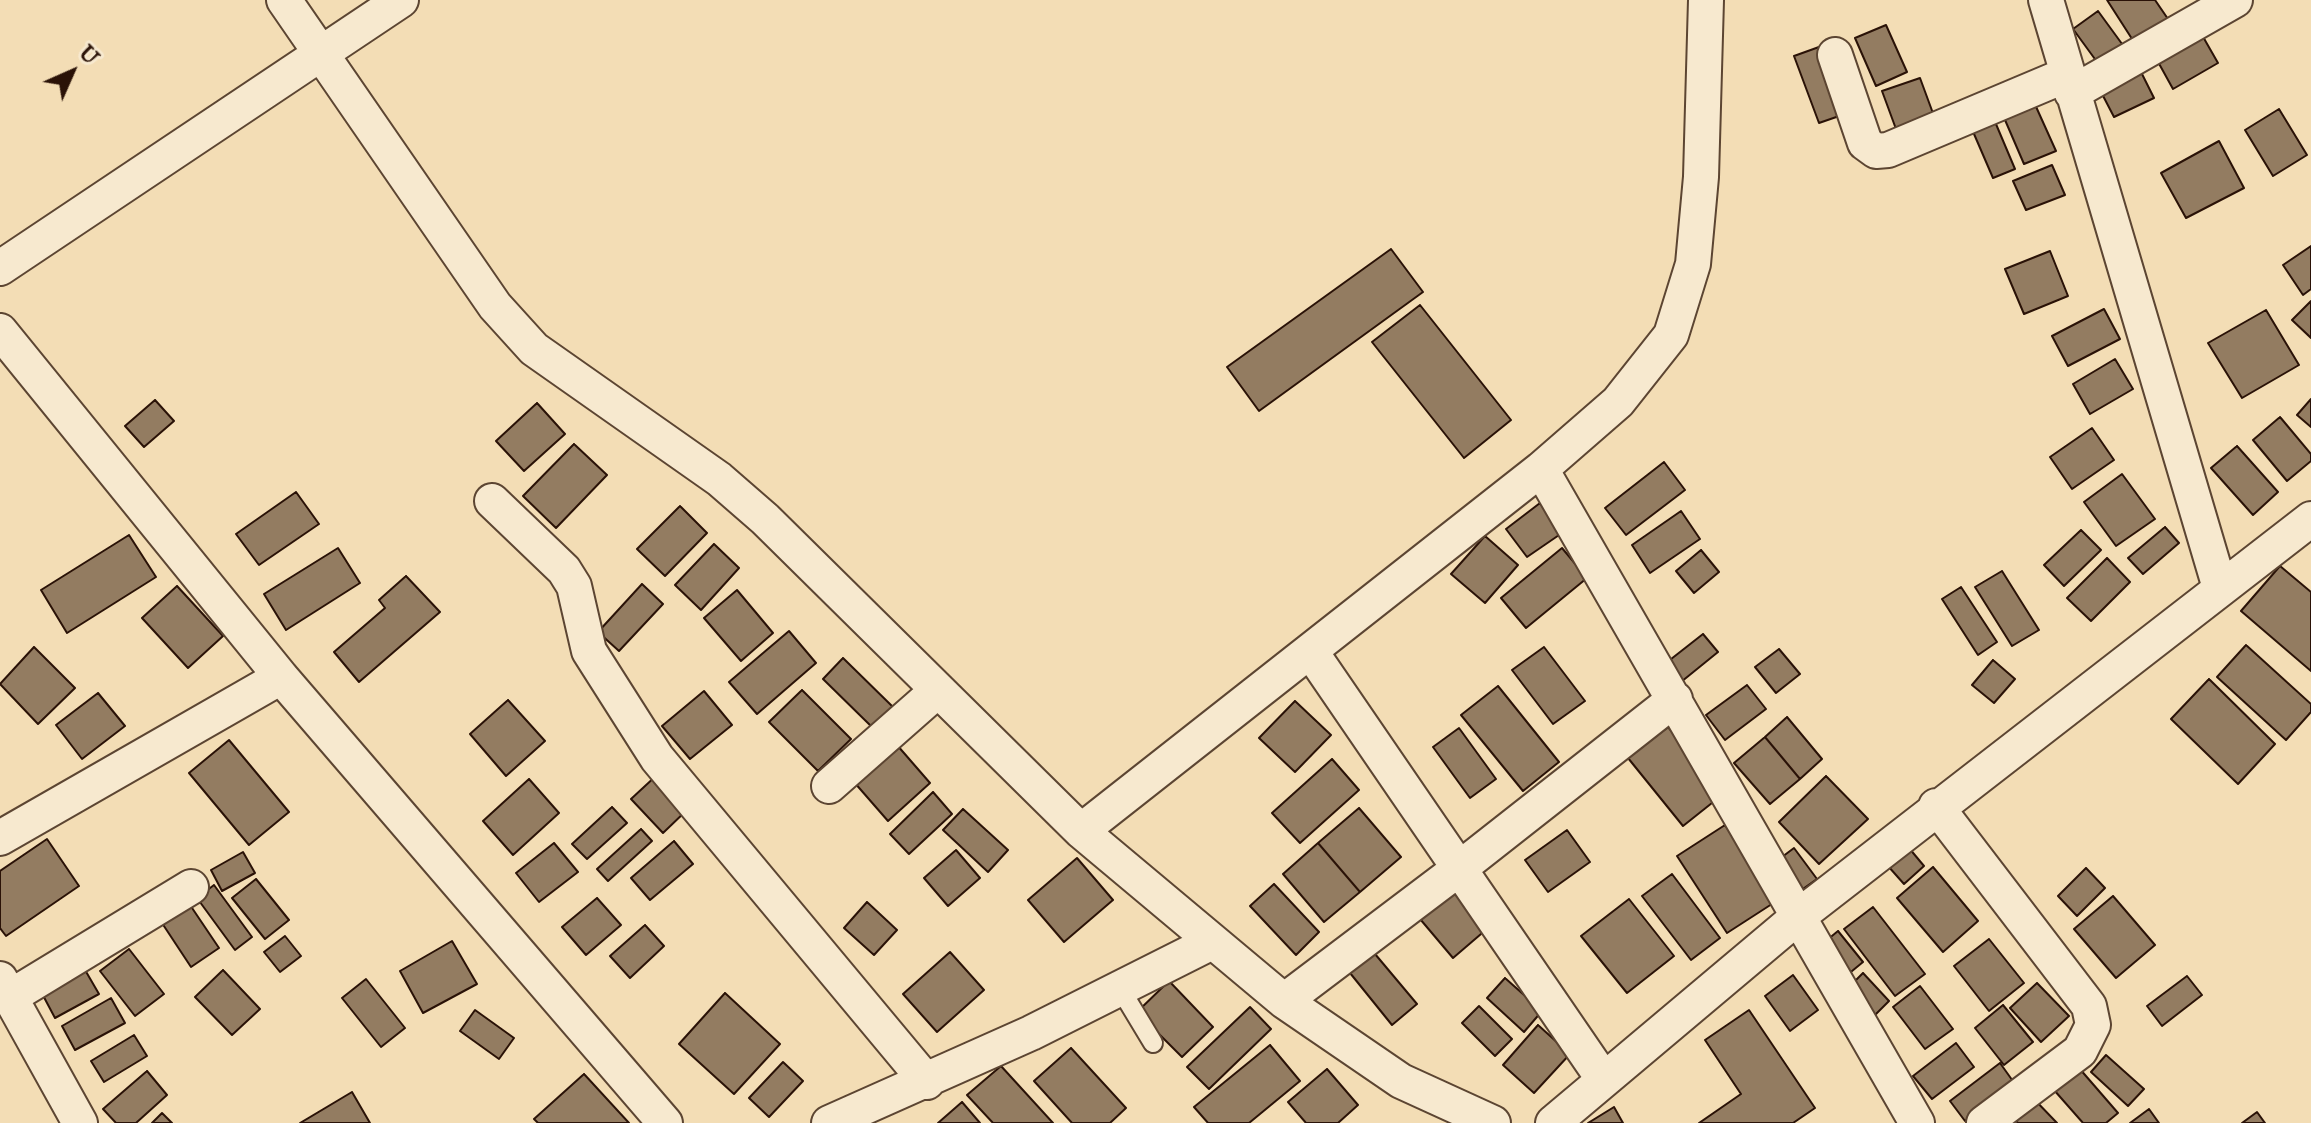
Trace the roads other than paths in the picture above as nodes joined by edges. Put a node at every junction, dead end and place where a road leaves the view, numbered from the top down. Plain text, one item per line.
1 (284, 0) edge
2 (401, 0) edge
3 (1706, 0) edge
4 (2046, 0) edge
5 (2235, 0) edge
6 (321, 53) junction
7 (1835, 55) dead end
8 (2069, 84) junction
9 (0, 268) edge
10 (0, 331) edge
11 (1541, 469) junction
12 (492, 501) dead end
13 (2308, 527) edge
14 (2220, 588) junction
15 (1311, 652) junction
16 (281, 677) junction
17 (938, 690) junction
18 (1675, 699) junction
19 (829, 786) dead end
20 (1936, 806) junction
21 (1081, 831) junction
22 (0, 838) edge
23 (1460, 868) junction
24 (191, 887) dead end
25 (1799, 916) junction
26 (1212, 942) junction
27 (5, 988) edge
28 (1121, 990) junction
29 (1284, 1001) junction
30 (1153, 1043) dead end
31 (1604, 1080) junction
32 (927, 1082) junction
33 (80, 1123) edge
34 (665, 1123) edge
35 (829, 1123) edge
36 (1493, 1123) edge
37 (1553, 1123) edge
38 (1917, 1123) edge
39 (1984, 1123) edge

1 - 6 street
2 - 6 street
3 - 11 street
4 - 8 street
5 - 8 street
6 - 9 street
6 - 17 street
7 - 8 street
8 - 14 street
10 - 16 street
11 - 15 street
11 - 18 street
12 - 32 street
13 - 14 street
14 - 20 street
15 - 21 street
15 - 23 street
16 - 22 street
16 - 34 street
17 - 19 street
17 - 21 street
18 - 23 street
18 - 25 street
20 - 25 street
20 - 39 street
21 - 26 street
23 - 29 street
23 - 31 street
24 - 27 street
25 - 31 street
25 - 38 street
26 - 28 street
26 - 29 street
27 - 33 street
28 - 30 lane
28 - 32 street
29 - 36 street
31 - 37 street
32 - 35 street

